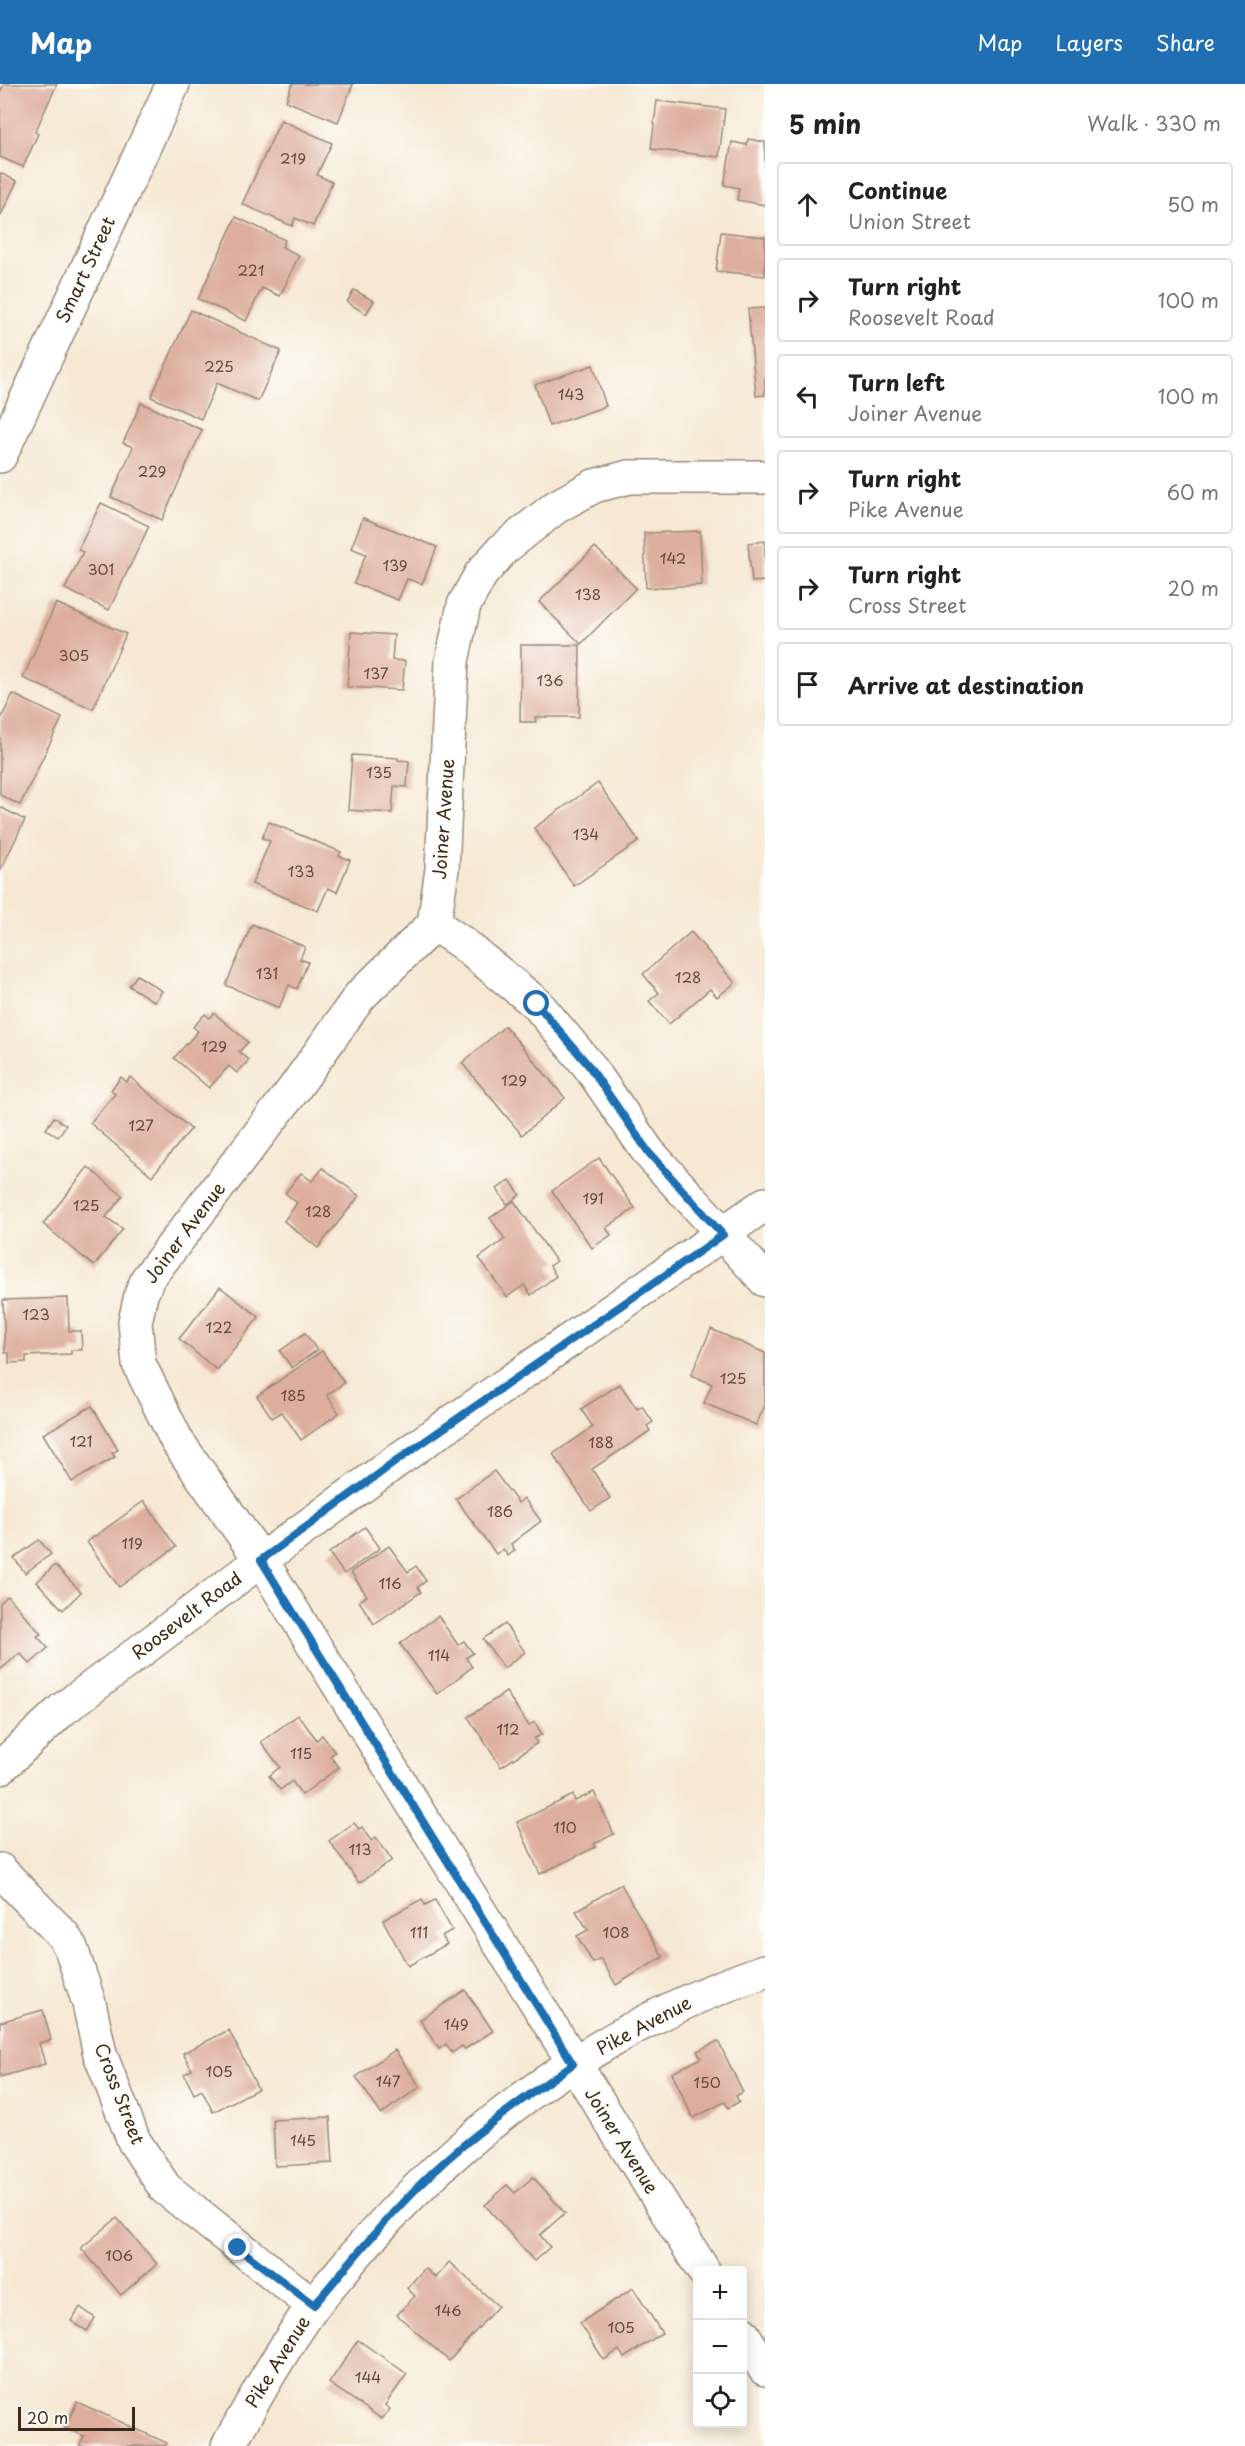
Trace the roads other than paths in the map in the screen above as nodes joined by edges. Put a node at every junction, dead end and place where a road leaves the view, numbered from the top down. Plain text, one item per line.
1 (173, 84) edge
2 (0, 456) edge
3 (765, 477) edge
4 (434, 924) junction
5 (765, 1204) edge
6 (723, 1235) junction
7 (765, 1280) edge
8 (261, 1560) junction
9 (0, 1768) edge
10 (0, 1870) edge
11 (765, 1971) edge
12 (573, 2064) junction
13 (700, 2266) edge
14 (314, 2305) junction
15 (747, 2341) edge
16 (765, 2369) edge
17 (228, 2446) edge

1 - 2 street, Smart Street
3 - 4 street, Joiner Avenue
4 - 6 street
4 - 8 street, Joiner Avenue
5 - 6 street, Roosevelt Road
6 - 7 street
6 - 8 street, Roosevelt Road
8 - 9 street, Roosevelt Road
8 - 12 street, Joiner Avenue
10 - 14 street, Cross Street
11 - 12 street, Pike Avenue
12 - 13 street, Joiner Avenue
12 - 14 street, Pike Avenue
14 - 17 street, Pike Avenue
15 - 16 street

